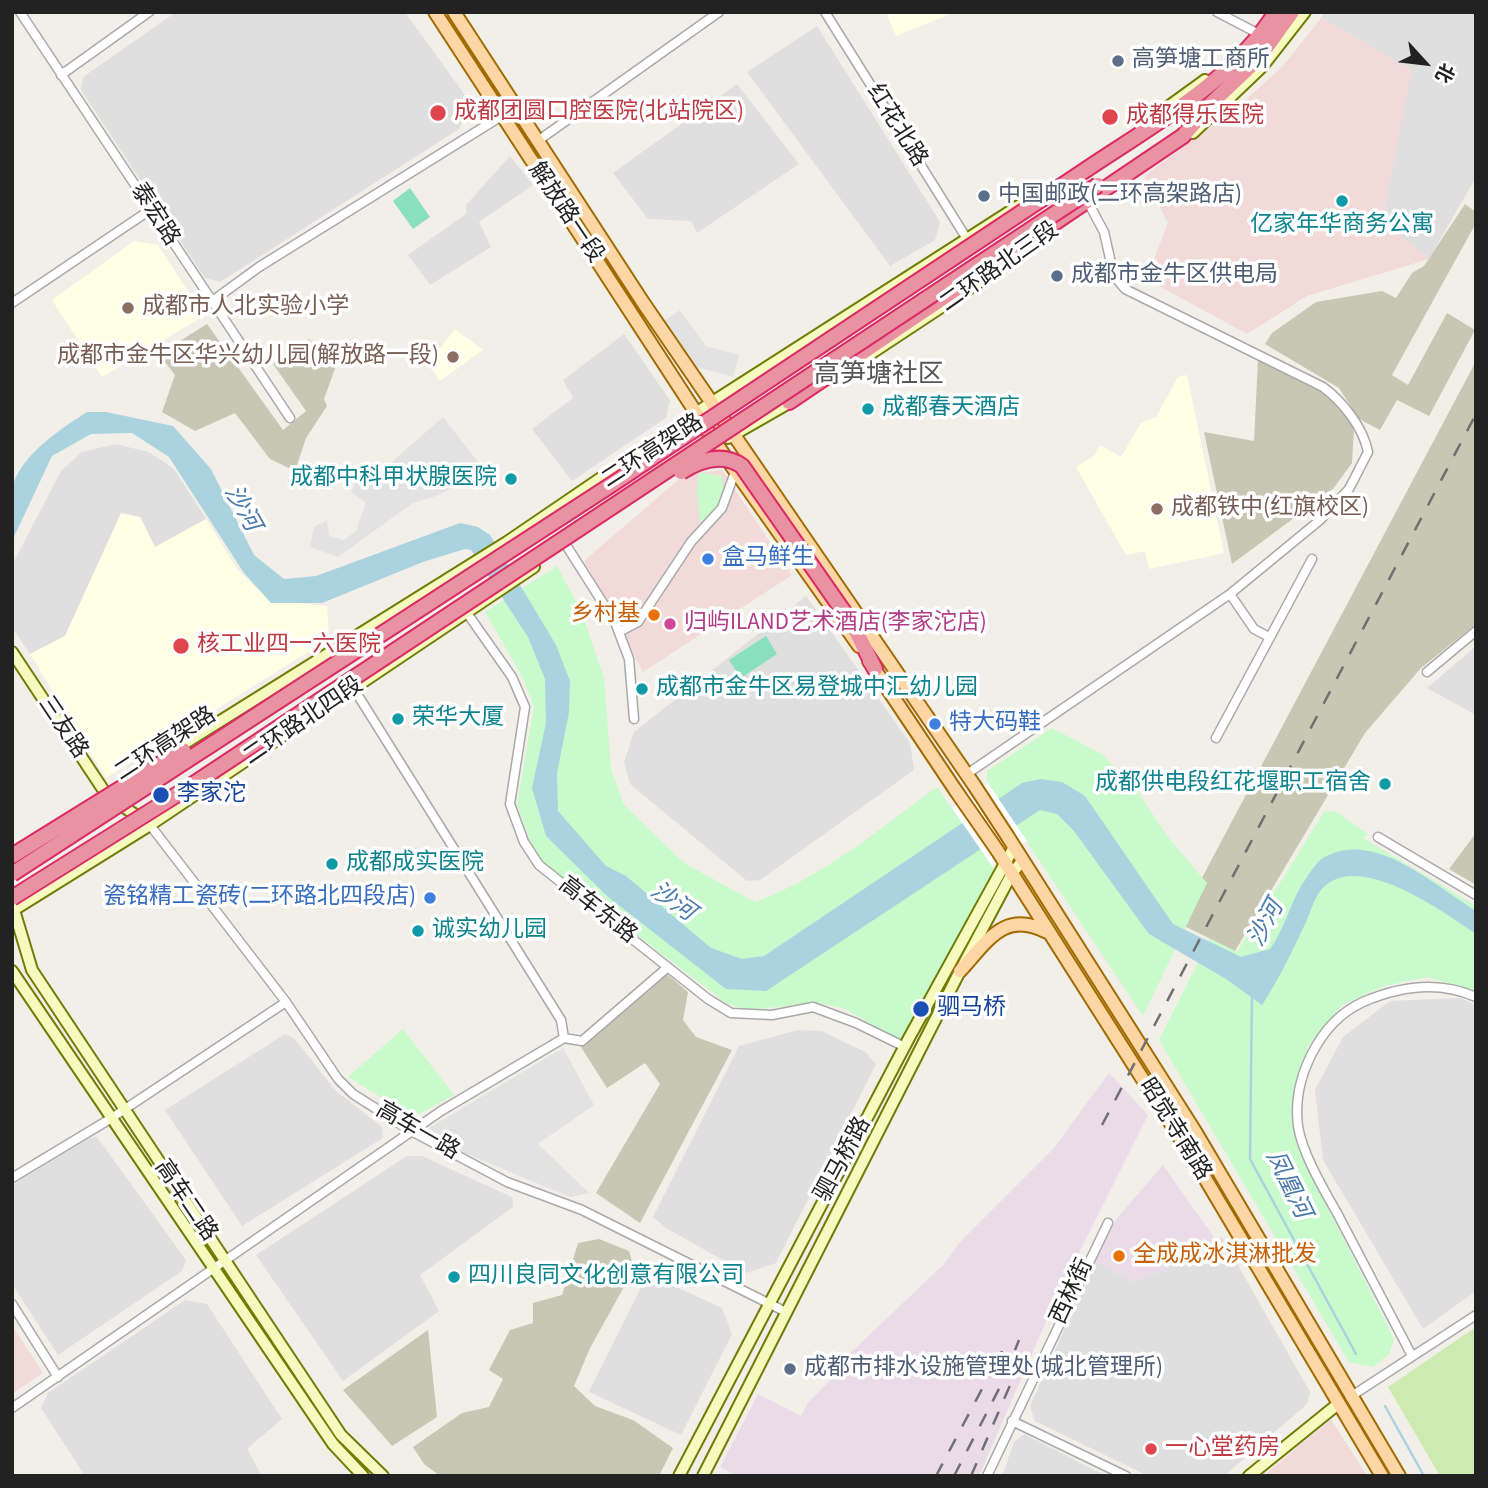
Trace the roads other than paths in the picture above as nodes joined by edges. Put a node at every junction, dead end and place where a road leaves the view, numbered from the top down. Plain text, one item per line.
1 (20, 12) edge
2 (149, 12) edge
3 (435, 12) edge
4 (719, 12) edge
5 (825, 12) edge
6 (1217, 12) edge
7 (1268, 12) edge
8 (1276, 12) edge
9 (1292, 12) edge
10 (1304, 12) edge
11 (456, 13) edge
12 (1255, 32) junction
13 (61, 75) junction
14 (516, 107) junction
15 (1204, 112) junction
16 (500, 115) junction
17 (538, 139) junction
18 (1090, 206) junction
19 (150, 210) junction
20 (967, 239) junction
21 (211, 302) junction
22 (12, 303) edge
23 (789, 402) junction
24 (711, 403) junction
25 (696, 413) junction
26 (290, 418) dead end
27 (732, 435) junction
28 (717, 445) junction
29 (735, 471) junction
30 (582, 527) junction
31 (566, 545) junction
32 (1312, 559) dead end
33 (1230, 594) junction
34 (467, 613) junction
35 (1476, 631) edge
36 (619, 632) junction
37 (1269, 637) junction
38 (12, 652) edge
39 (875, 669) junction
40 (1427, 672) dead end
41 (354, 688) junction
42 (634, 719) dead end
43 (235, 727) junction
44 (1216, 738) dead end
45 (970, 779) junction
46 (106, 794) junction
47 (150, 825) junction
48 (1378, 836) dead end
49 (1011, 842) junction
50 (12, 855) edge
51 (1022, 861) junction
52 (1003, 863) junction
53 (12, 874) edge
54 (1011, 875) junction
55 (1476, 895) edge
56 (13, 906) edge
57 (1047, 932) junction
58 (668, 967) junction
59 (12, 971) edge
60 (960, 971) junction
61 (1476, 997) edge
62 (286, 1002) junction
63 (564, 1038) junction
64 (905, 1047) junction
65 (123, 1110) junction
66 (110, 1119) junction
67 (413, 1132) junction
68 (12, 1178) edge
69 (1108, 1223) dead end
70 (226, 1262) junction
71 (214, 1268) junction
72 (768, 1303) junction
73 (12, 1304) edge
74 (786, 1312) junction
75 (1476, 1315) edge
76 (1411, 1354) junction
77 (58, 1377) junction
78 (1344, 1401) junction
79 (12, 1408) edge
80 (1012, 1421) junction
81 (362, 1473) edge
82 (383, 1476) edge
83 (679, 1476) edge
84 (702, 1476) edge
85 (987, 1476) edge
86 (1126, 1476) edge
87 (1249, 1476) edge
88 (1382, 1476) edge
89 (1399, 1476) edge

1 - 13 street, 泰宏路
2 - 13 street
3 - 16 main road, 解放路一段
4 - 17 street
5 - 20 street, 红花北路
6 - 12 street
7 - 12 main road, 二环路北三段
8 - 43 highway, 二环高架路, bridge
9 - 15 highway, 二环高架路
10 - 18 main road, 二环路北三段
11 - 14 main road, 解放路一段
12 - 20 main road, 二环路北三段
13 - 19 street, 泰宏路
14 - 16 street
14 - 17 main road, 解放路一段
15 - 23 highway
15 - 30 highway, 二环高架路, bridge
16 - 21 street
16 - 25 main road, 解放路一段
17 - 24 main road, 解放路一段
18 - 23 main road, 二环路北三段
18 - 33 street
19 - 21 street, 泰宏路
19 - 22 street
20 - 24 main road, 二环路北三段
21 - 26 street, 泰宏路
23 - 27 main road, 二环路北三段
24 - 25 main road, 二环路北四段
24 - 27 main road, 解放路一段
25 - 28 main road, 解放路一段
25 - 46 main road, 二环路北四段
27 - 28 main road, 二环路北四段
27 - 45 main road, 解放路一段
28 - 29 main road, 解放路一段
28 - 31 main road, 二环路北四段
29 - 36 street
29 - 39 main road, 解放路一段
30 - 39 highway, bridge
30 - 56 highway, 二环高架路, bridge
31 - 34 main road, 二环路北四段
31 - 36 street
32 - 37 street
33 - 37 street
33 - 45 street
34 - 41 main road, 二环路北四段
34 - 58 street, 高车东路
35 - 40 street
36 - 42 street
37 - 44 street
38 - 46 main road, 三友路
39 - 52 main road, 昭觉寺南路, bridge
41 - 47 main road, 二环路北四段
41 - 63 street
43 - 50 highway, bridge
43 - 53 highway, 二环高架路, bridge
45 - 49 main road, 昭觉寺南路, bridge
46 - 47 main road, 三友路
46 - 50 main road, 二环路北四段
47 - 56 main road, 二环路北四段
47 - 62 street, 高车一路
48 - 55 street
49 - 51 main road, 昭觉寺南路
49 - 52 main road, 驷马桥路
51 - 54 main road, 驷马桥路
51 - 78 main road, 昭觉寺南路
52 - 54 main road, 昭觉寺南路
52 - 64 main road, 驷马桥路
54 - 57 main road, 昭觉寺南路
54 - 60 main road, 驷马桥路
56 - 65 main road, 高车二路
57 - 60 main road
57 - 78 main road, 昭觉寺南路
58 - 63 street
58 - 64 street, 高车东路
59 - 66 main road, 高车二路
60 - 74 main road, 驷马桥路
61 - 76 street
62 - 65 street
62 - 67 street, 高车一路
63 - 67 street
64 - 72 main road, 驷马桥路
65 - 66 street
65 - 70 main road, 高车二路
66 - 68 street
66 - 71 main road, 高车二路
67 - 70 street
67 - 72 street, 高车一路
69 - 80 street, 西林街
70 - 71 street
70 - 81 main road, 高车二路
71 - 77 street
71 - 81 main road, 高车二路
72 - 74 street, 高车一路
72 - 83 main road, 驷马桥路
73 - 77 street
74 - 84 main road, 驷马桥路
75 - 76 street
76 - 78 street
77 - 79 street
78 - 87 main road
78 - 88 main road, 昭觉寺南路
78 - 89 main road, 昭觉寺南路
80 - 85 street, 西林街
80 - 86 street
81 - 82 main road, 高车二路

